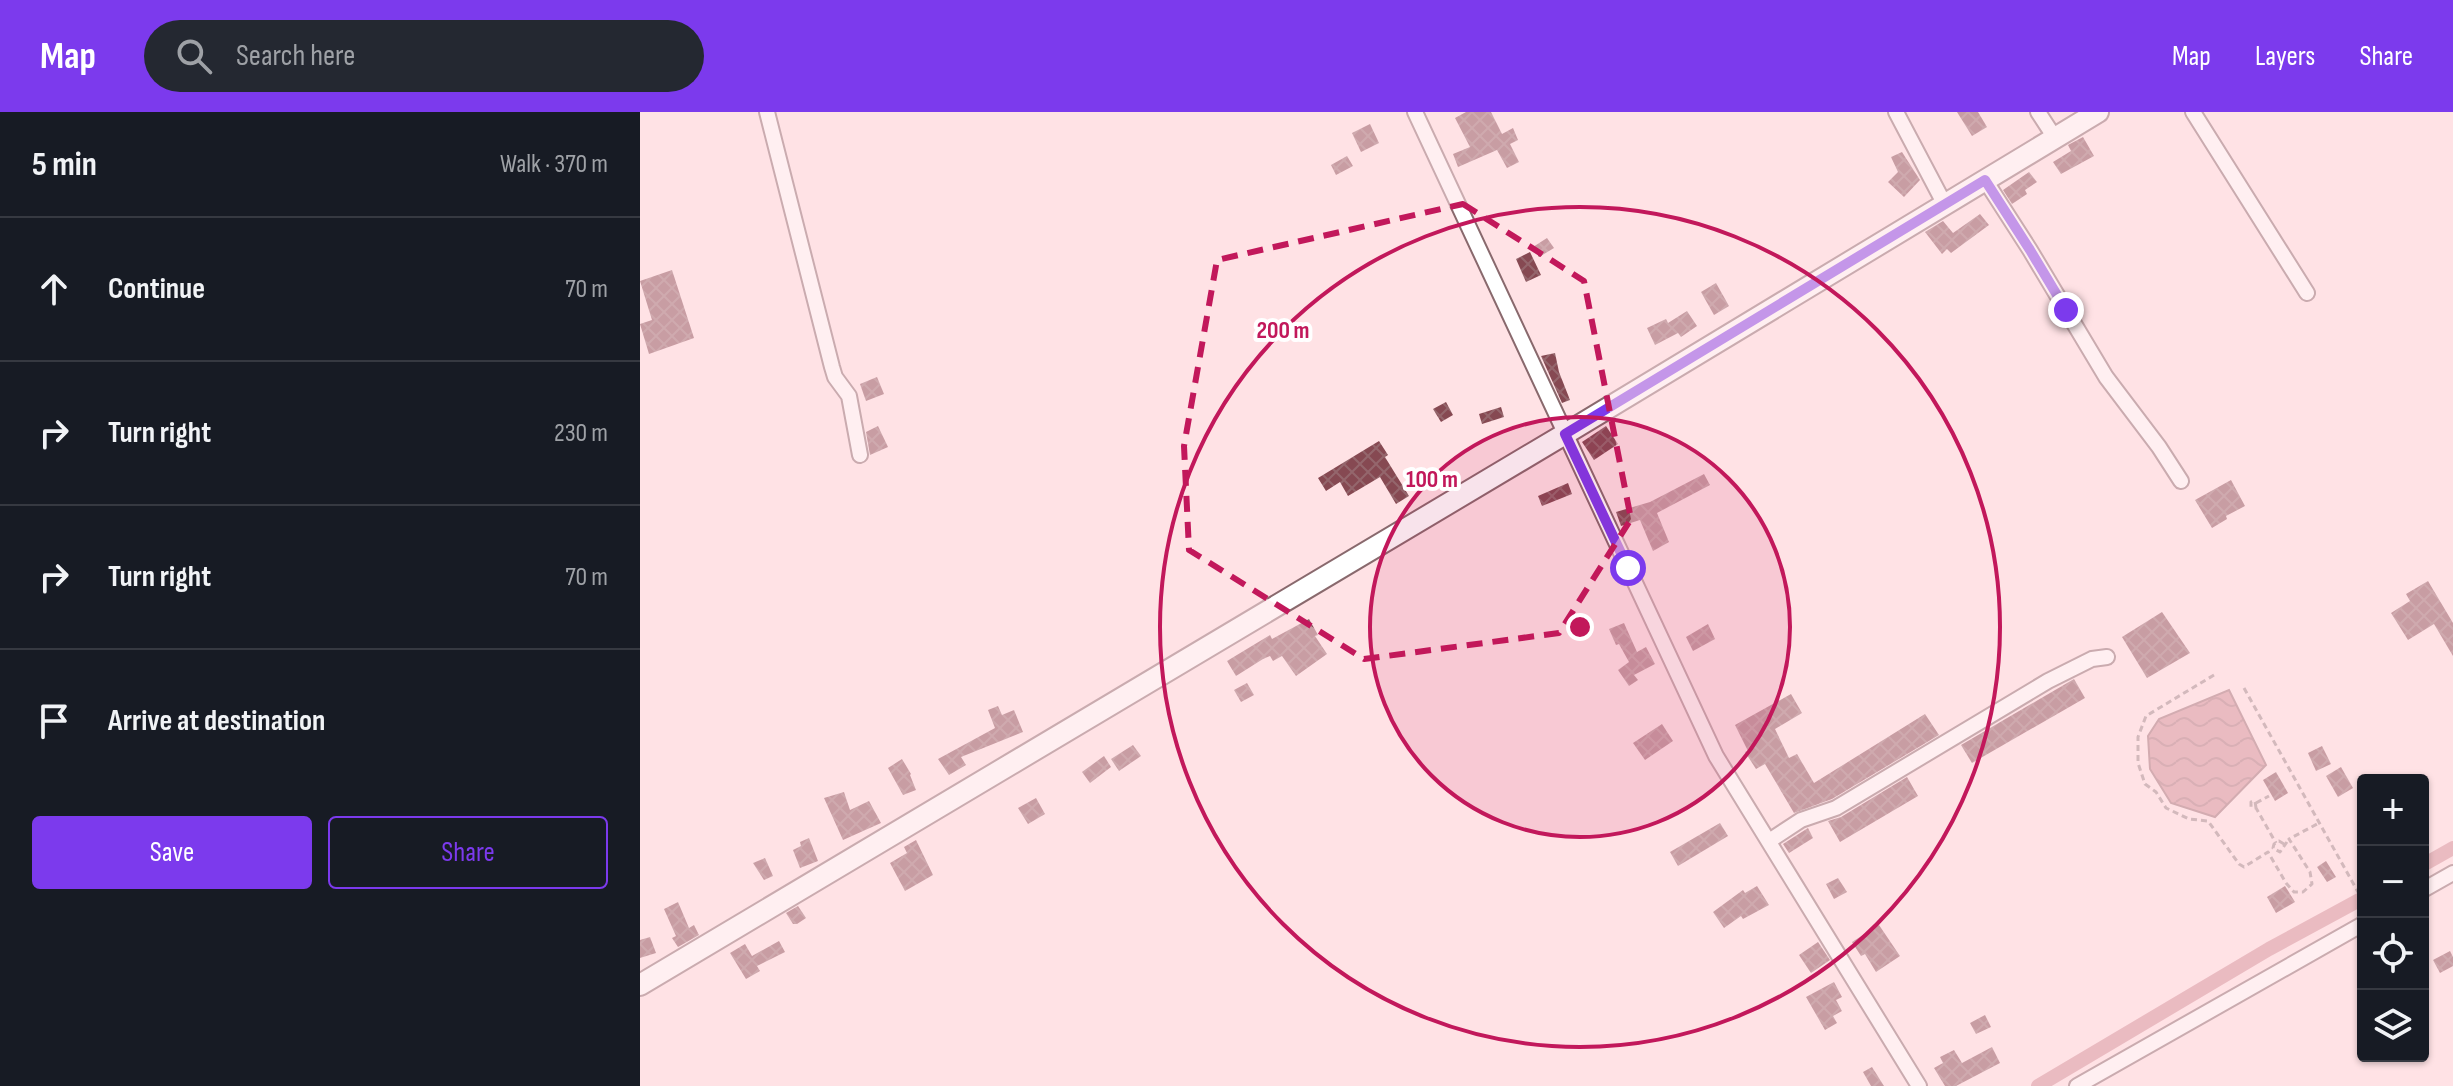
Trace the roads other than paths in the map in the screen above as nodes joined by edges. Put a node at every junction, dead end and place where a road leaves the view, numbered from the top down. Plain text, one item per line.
1 (767, 112) edge
2 (1415, 112) edge
3 (1896, 112) edge
4 (2038, 112) edge
5 (2098, 112) edge
6 (2193, 112) edge
7 (2055, 138) junction
8 (1985, 180) junction
9 (1945, 205) junction
10 (2307, 293) dead end
11 (1565, 434) junction
12 (860, 455) dead end
13 (2181, 481) dead end
14 (2107, 657) dead end
15 (1769, 841) junction
16 (2453, 873) edge
17 (2429, 887) edge
18 (2357, 927) edge
19 (640, 985) edge
20 (1919, 1086) edge
21 (2077, 1086) edge

1 - 12 street
2 - 11 street
3 - 9 street
4 - 7 street
5 - 7 street
6 - 10 street
7 - 8 street
8 - 9 street
8 - 13 street
9 - 11 street
11 - 15 street
11 - 19 street
14 - 15 street
15 - 20 street
16 - 17 street
18 - 21 street

